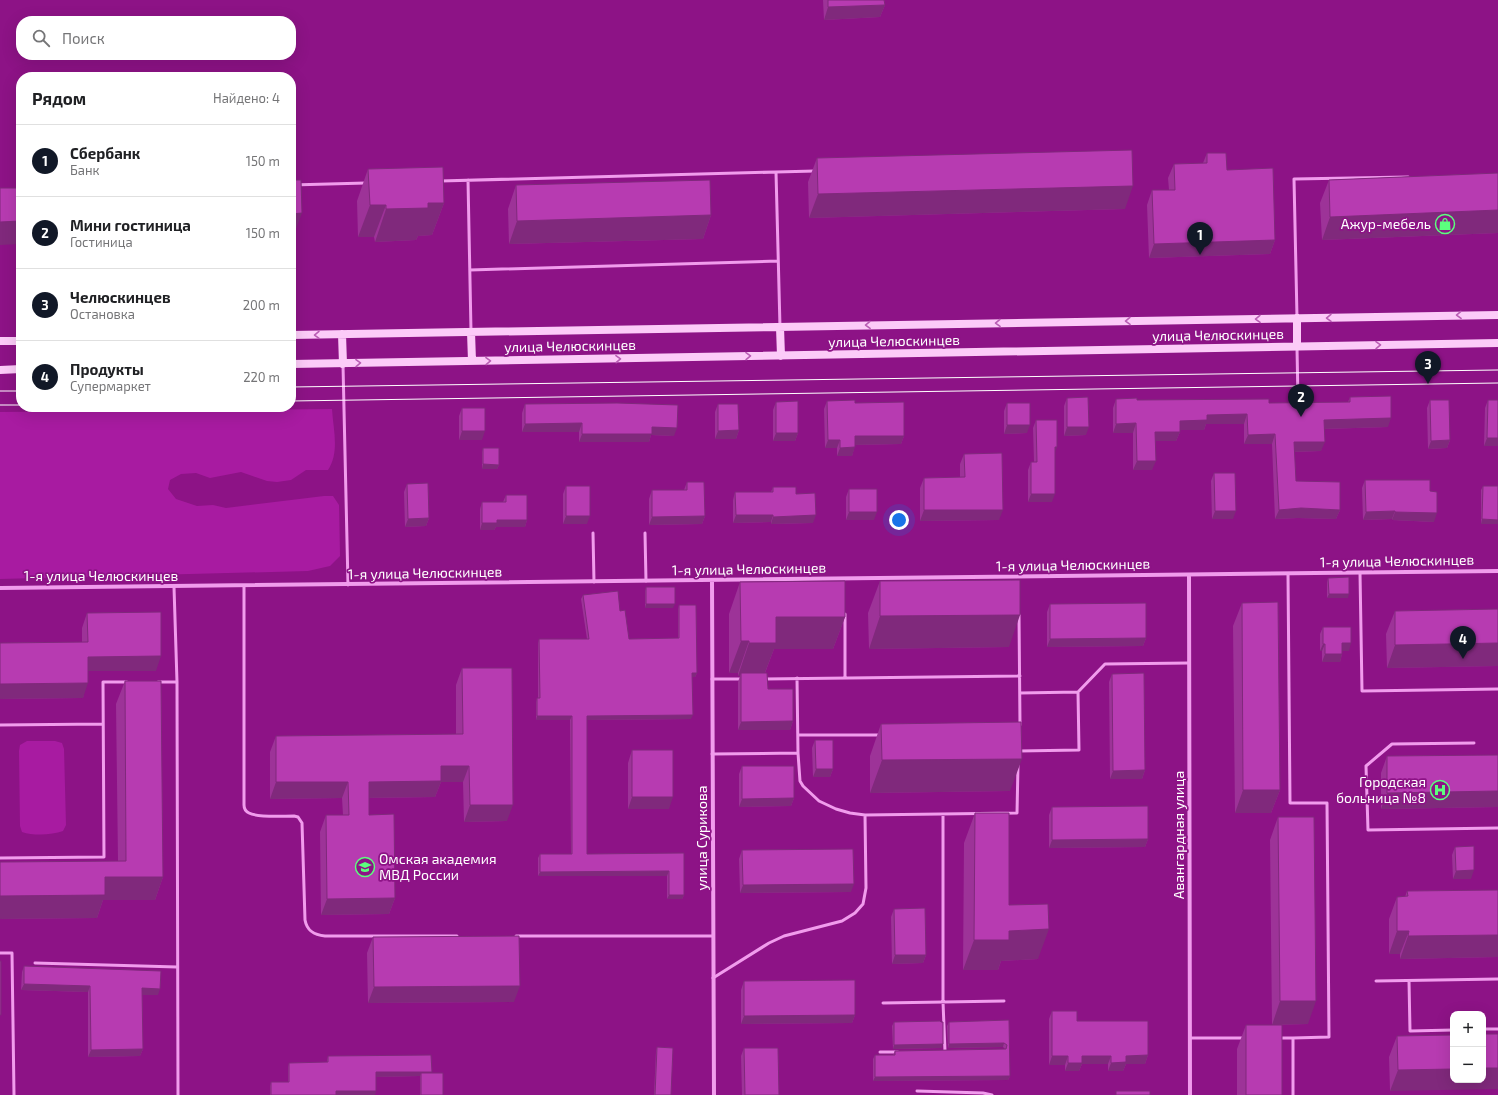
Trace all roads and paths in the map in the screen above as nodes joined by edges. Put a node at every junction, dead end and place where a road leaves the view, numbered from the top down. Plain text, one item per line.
1 (823, 170) edge
2 (776, 172) junction
3 (1412, 176) edge
4 (468, 180) junction
5 (438, 181) edge
6 (370, 183) edge
7 (296, 185) edge
8 (778, 261) junction
9 (470, 270) junction
10 (1498, 315) edge
11 (1297, 318) junction
12 (780, 327) junction
13 (471, 332) junction
14 (342, 334) junction
15 (296, 335) edge
16 (0, 341) edge
17 (16, 341) edge
18 (1498, 343) edge
19 (1297, 346) junction
20 (781, 356) junction
21 (472, 361) junction
22 (296, 364) edge
23 (343, 364) junction
24 (16, 369) edge
25 (0, 370) edge
26 (1298, 401) edge
27 (593, 533) dead end
28 (645, 533) dead end
29 (1498, 571) edge
30 (1360, 573) junction
31 (1288, 574) junction
32 (1189, 575) junction
33 (1019, 577) junction
34 (844, 578) junction
35 (712, 580) junction
36 (646, 581) junction
37 (594, 582) junction
38 (1019, 583) edge
39 (844, 584) edge
40 (348, 585) junction
41 (244, 586) junction
42 (174, 587) junction
43 (0, 588) edge
44 (845, 606) edge
45 (1019, 613) edge
46 (1189, 663) junction
47 (1020, 676) junction
48 (797, 678) junction
49 (846, 678) junction
50 (712, 679) junction
51 (749, 679) edge
52 (757, 679) edge
53 (132, 682) edge
54 (154, 682) edge
55 (177, 682) junction
56 (1498, 689) edge
57 (1078, 692) junction
58 (1020, 693) junction
59 (103, 724) junction
60 (0, 725) edge
61 (1020, 728) edge
62 (885, 735) edge
63 (798, 736) junction
64 (1474, 743) dead end
65 (1019, 746) edge
66 (1019, 751) junction
67 (798, 753) junction
68 (712, 754) junction
69 (943, 814) junction
70 (865, 815) junction
71 (1498, 828) edge
72 (0, 858) edge
73 (460, 936) edge
74 (515, 936) edge
75 (713, 936) junction
76 (0, 953) edge
77 (35, 963) dead end
78 (177, 967) junction
79 (713, 978) junction
80 (1498, 979) edge
81 (1376, 981) dead end
82 (1409, 981) junction
83 (1004, 1001) dead end
84 (943, 1002) junction
85 (883, 1003) dead end
86 (1486, 1029) edge
87 (1498, 1029) edge
88 (1450, 1030) edge
89 (1190, 1038) junction
90 (1253, 1038) edge
91 (1277, 1038) edge
92 (1293, 1038) junction
93 (952, 1050) edge
94 (938, 1051) edge
95 (945, 1051) junction
96 (880, 1052) dead end
97 (902, 1052) edge
98 (917, 1091) dead end
99 (14, 1095) edge
100 (178, 1095) edge
101 (714, 1095) edge
102 (992, 1095) edge
103 (1190, 1095) edge
104 (1293, 1095) edge

1 - 2 lane
2 - 4 lane
2 - 8 lane
3 - 11 lane
4 - 5 lane
4 - 9 lane
6 - 7 lane
8 - 9 lane
8 - 12 lane
9 - 13 lane
10 -> 11 main road, улица Челюскинцев
11 -> 12 main road, улица Челюскинцев
11 - 19 main road
12 - 13 main road, улица Челюскинцев
12 - 20 main road
13 - 14 main road, улица Челюскинцев
13 - 21 main road
14 -> 15 main road, улица Челюскинцев
14 - 23 main road
16 - 17 main road
19 -> 18 main road, улица Челюскинцев
19 - 20 main road, улица Челюскинцев
19 - 26 lane
21 -> 20 main road, улица Челюскинцев
23 -> 21 main road, улица Челюскинцев
22 - 23 main road, улица Челюскинцев
23 - 40 lane
24 - 25 main road
27 - 37 lane
28 - 36 lane
29 - 30 street, 1-я улица Челюскинцев
30 - 31 street, 1-я улица Челюскинцев
30 - 56 lane
31 - 32 street, 1-я улица Челюскинцев
31 - 92 lane
32 - 33 street, 1-я улица Челюскинцев
32 - 46 street, Авангардная улица
33 - 34 street, 1-я улица Челюскинцев
33 - 38 lane
34 - 35 street, 1-я улица Челюскинцев
34 - 39 lane
35 - 36 street, 1-я улица Челюскинцев
35 - 50 street, улица Сурикова
36 - 37 street, 1-я улица Челюскинцев
37 - 40 street, 1-я улица Челюскинцев
40 - 41 street, 1-я улица Челюскинцев
41 - 42 street, 1-я улица Челюскинцев
41 - 73 lane
42 - 43 street, 1-я улица Челюскинцев
42 - 55 lane
44 - 49 lane
45 - 47 lane
46 - 57 lane
46 - 89 street, Авангардная улица
47 - 49 lane
47 - 58 lane
48 - 49 lane
48 - 52 lane
48 - 63 lane
50 - 51 lane
50 - 68 street, улица Сурикова
53 - 59 lane
54 - 55 lane
55 - 78 lane
57 - 58 lane
57 - 66 lane
58 - 61 lane
59 - 60 lane
59 - 72 lane
62 - 63 lane
63 - 67 lane
64 - 71 lane
65 - 66 lane
66 - 69 lane
67 - 68 lane
67 - 70 lane
68 - 75 street, улица Сурикова
69 - 70 lane
69 - 84 lane
70 - 79 lane
74 - 75 lane
75 - 79 street, улица Сурикова
76 - 99 lane
77 - 78 lane
78 - 100 lane
79 - 101 street, улица Сурикова
80 - 82 lane
81 - 82 lane
82 - 88 lane
83 - 84 lane
84 - 85 lane
84 - 95 lane
86 - 87 lane
89 - 90 lane
89 - 103 street, Авангардная улица
91 - 92 lane
92 - 104 lane
93 - 95 lane
94 - 95 lane
96 - 97 lane
98 - 102 lane

